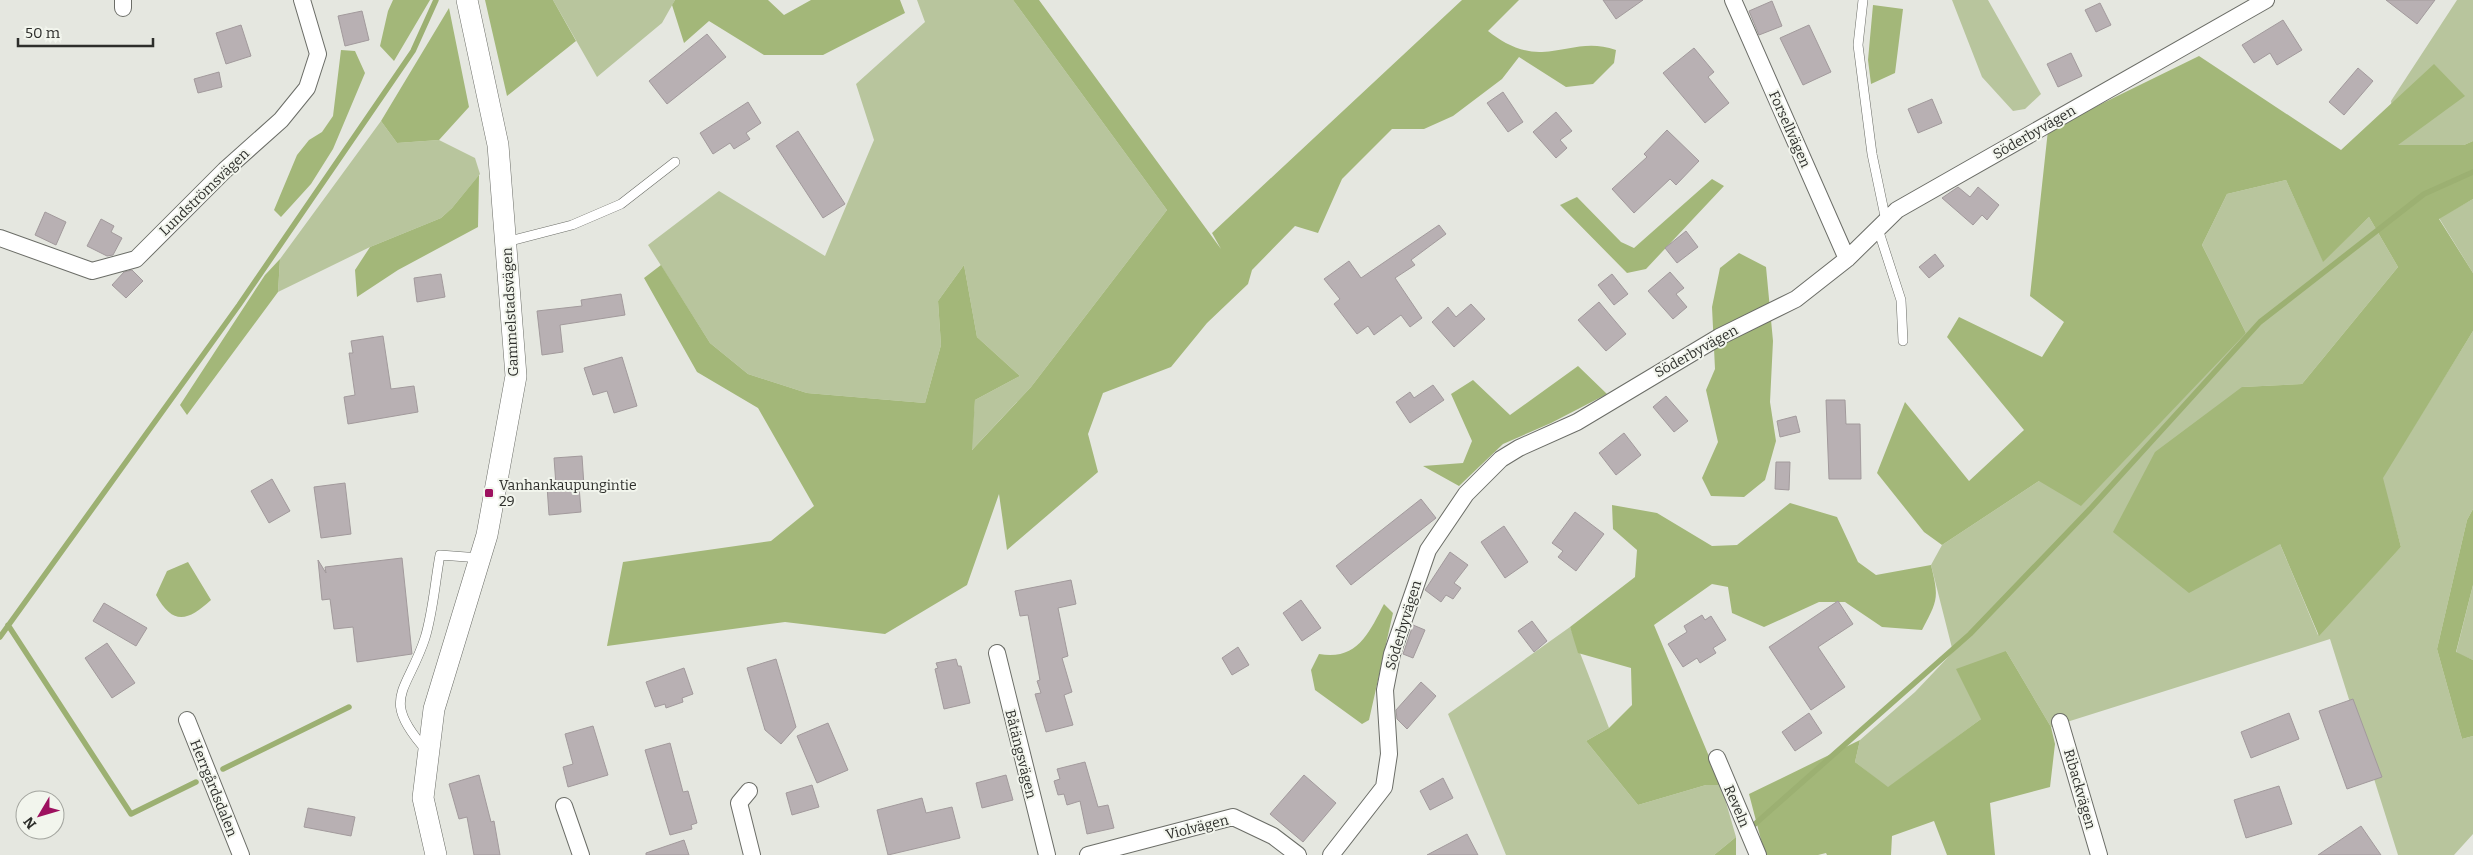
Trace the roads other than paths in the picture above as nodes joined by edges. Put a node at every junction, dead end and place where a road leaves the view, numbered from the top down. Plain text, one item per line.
1 (302, 0) edge
2 (467, 0) edge
3 (1733, 0) edge
4 (1863, 0) edge
5 (2266, 0) edge
6 (675, 162) dead end
7 (1882, 225) junction
8 (0, 238) edge
9 (506, 242) junction
10 (1846, 259) junction
11 (1903, 341) dead end
12 (480, 558) junction
13 (997, 653) dead end
14 (187, 720) dead end
15 (2060, 722) dead end
16 (428, 751) junction
17 (1717, 758) dead end
18 (750, 791) dead end
19 (564, 806) dead end
20 (241, 855) edge
21 (436, 855) edge
22 (581, 855) edge
23 (752, 855) edge
24 (1047, 855) edge
25 (1088, 855) edge
26 (1298, 855) edge
27 (1331, 855) edge
28 (1758, 855) edge
29 (2099, 855) edge

1 - 8 street, Lundströmsvägen
2 - 9 street, Gammelstadsvägen
3 - 10 street, Forsellvägen
4 - 7 lane
5 - 7 street, Söderbyvägen
6 - 9 lane
7 - 10 street, Söderbyvägen
7 - 11 lane
9 - 12 street, Gammelstadsvägen
10 - 27 street, Söderbyvägen
12 - 16 street, Gammelstadsvägen
12 - 16 lane
13 - 24 street, Båtängsvägen
14 - 20 street, Herrgårdsdalen
15 - 29 street, Ribackvägen
16 - 21 street, Gammelstadsvägen
17 - 28 street, Reveln
18 - 23 street
19 - 22 street
25 - 26 street, Violvägen

